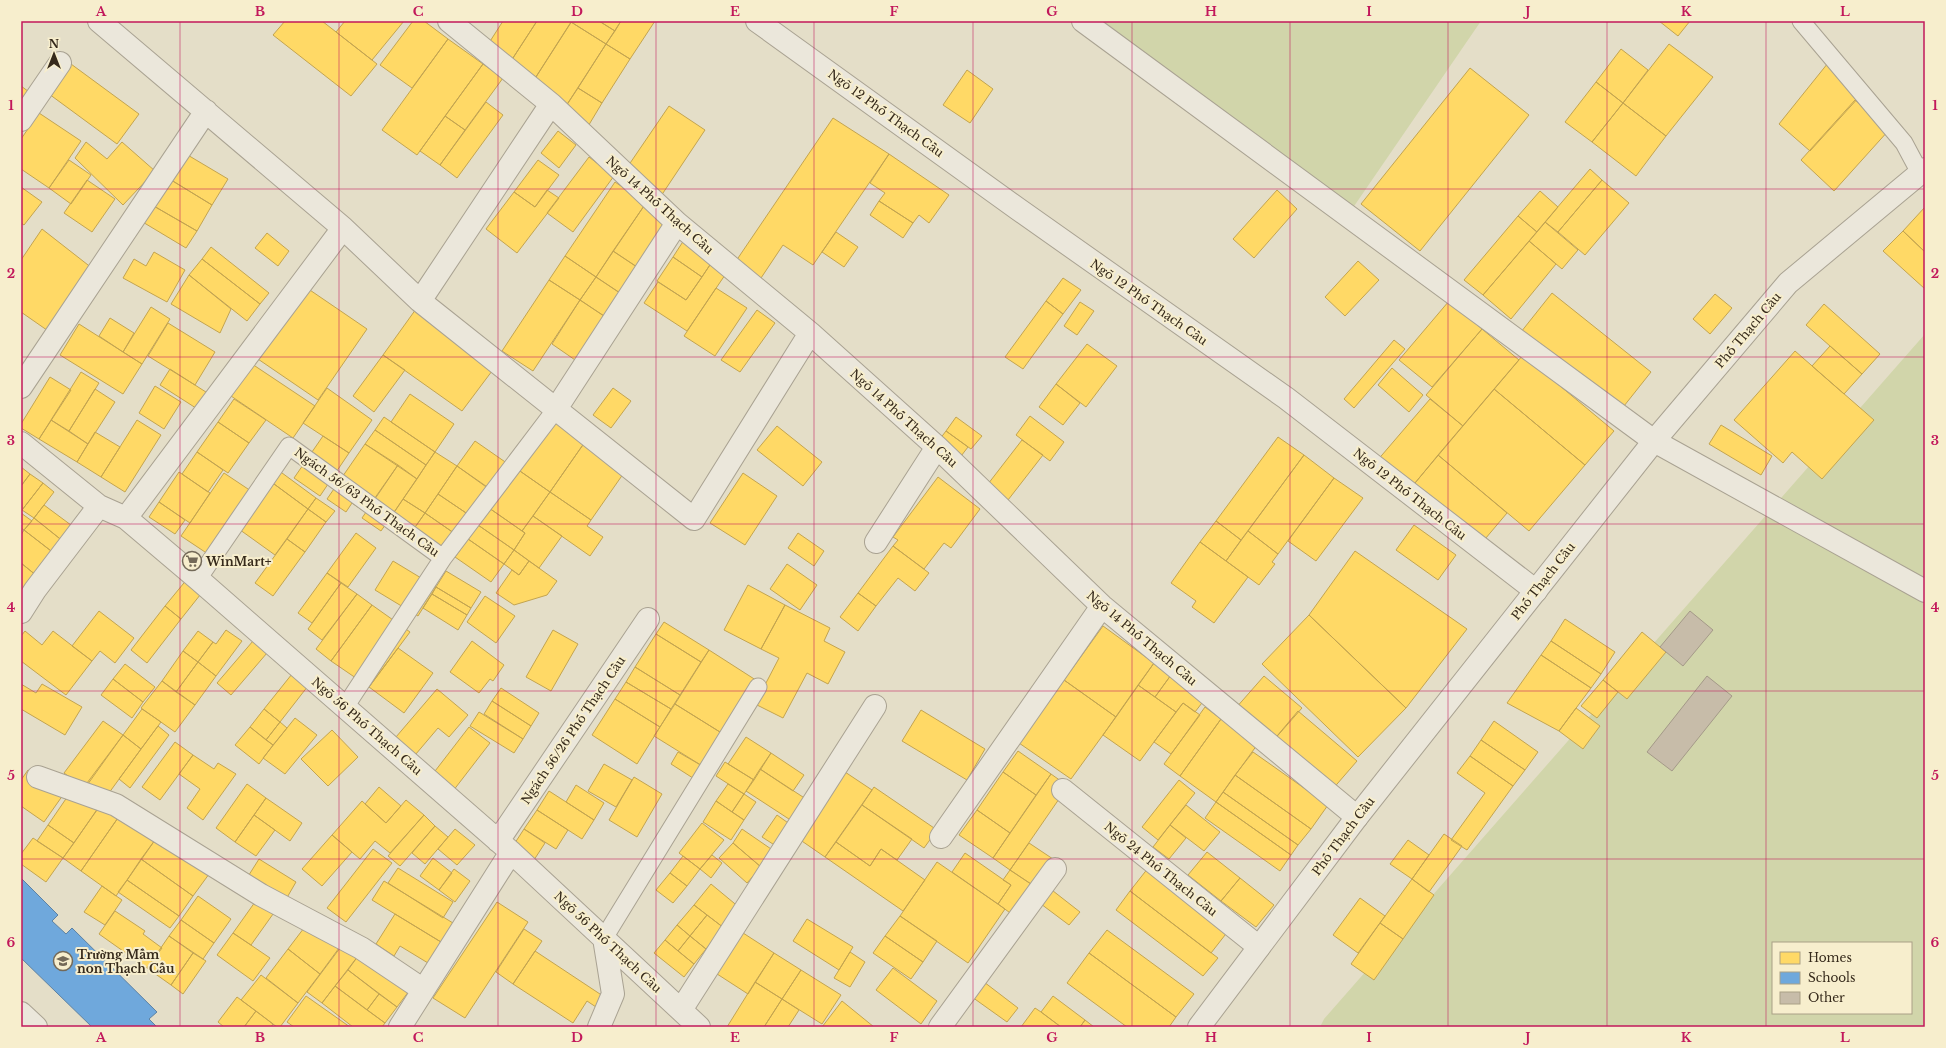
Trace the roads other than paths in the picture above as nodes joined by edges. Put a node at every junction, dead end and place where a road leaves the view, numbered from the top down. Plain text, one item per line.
1 (99, 21) edge
2 (449, 21) edge
3 (757, 21) edge
4 (1083, 21) edge
5 (1801, 21) edge
6 (60, 63) dead end
7 (551, 104) junction
8 (206, 111) junction
9 (21, 120) edge
10 (1922, 171) edge
11 (677, 223) junction
12 (343, 228) junction
13 (420, 301) junction
14 (810, 333) junction
15 (21, 387) edge
16 (556, 409) junction
17 (1654, 440) junction
18 (21, 443) edge
19 (937, 446) junction
20 (99, 506) junction
21 (126, 518) junction
22 (876, 542) dead end
23 (443, 558) junction
24 (198, 579) junction
25 (1925, 590) edge
26 (1536, 591) junction
27 (1102, 606) junction
28 (21, 612) edge
29 (648, 619) dead end
30 (758, 687) dead end
31 (875, 706) dead end
32 (345, 707) junction
33 (38, 777) dead end
34 (1063, 790) dead end
35 (1357, 817) junction
36 (941, 837) dead end
37 (505, 846) junction
38 (1055, 869) dead end
39 (604, 938) junction
40 (1259, 947) junction
41 (422, 989) junction
42 (681, 1010) junction
43 (21, 1013) edge
44 (36, 1027) edge
45 (400, 1027) edge
46 (599, 1027) edge
47 (699, 1027) edge
48 (940, 1027) edge
49 (1199, 1027) edge

1 - 8 street
2 - 7 street, Ngõ 14 Phố Thạch Cầu
3 - 26 street, Ngõ 12 Phố Thạch Cầu
4 - 17 street
5 - 10 lane
6 - 9 street
7 - 11 street, Ngõ 14 Phố Thạch Cầu
7 - 13 street
8 - 12 street
8 - 15 street
10 - 17 street, Phố Thạch Cầu
11 - 14 street, Ngõ 14 Phố Thạch Cầu
11 - 16 street
12 - 13 street
12 - 21 street
13 - 16 street
14 - 16 street
14 - 19 street, Ngõ 14 Phố Thạch Cầu
16 - 23 lane, Ngách 56/63 Phố Thạch Cầu
17 - 25 street
17 - 26 street, Phố Thạch Cầu
18 - 20 street, Ngõ 56 Phố Thạch Cầu
19 - 22 street
19 - 27 street, Ngõ 14 Phố Thạch Cầu
20 - 21 street, Ngõ 56 Phố Thạch Cầu
20 - 28 street
21 - 24 street, Ngõ 56 Phố Thạch Cầu
23 - 24 lane, Ngách 56/63 Phố Thạch Cầu
23 - 32 lane
24 - 32 street, Ngõ 56 Phố Thạch Cầu
26 - 35 street, Phố Thạch Cầu
27 - 35 street, Ngõ 14 Phố Thạch Cầu
27 - 36 street
29 - 37 street, Ngách 56/26 Phố Thạch Cầu
30 - 39 lane
31 - 42 street
32 - 37 street, Ngõ 56 Phố Thạch Cầu
33 - 41 street
34 - 40 street, Ngõ 24 Phố Thạch Cầu
35 - 40 street, Phố Thạch Cầu
37 - 39 street, Ngõ 56 Phố Thạch Cầu
37 - 41 street, Ngách 56/26 Phố Thạch Cầu
38 - 48 street
39 - 42 street, Ngõ 56 Phố Thạch Cầu
39 - 46 street
40 - 49 street, Phố Thạch Cầu
41 - 45 street, Ngách 56/26 Phố Thạch Cầu
42 - 47 street, Ngõ 56 Phố Thạch Cầu
43 - 44 street

